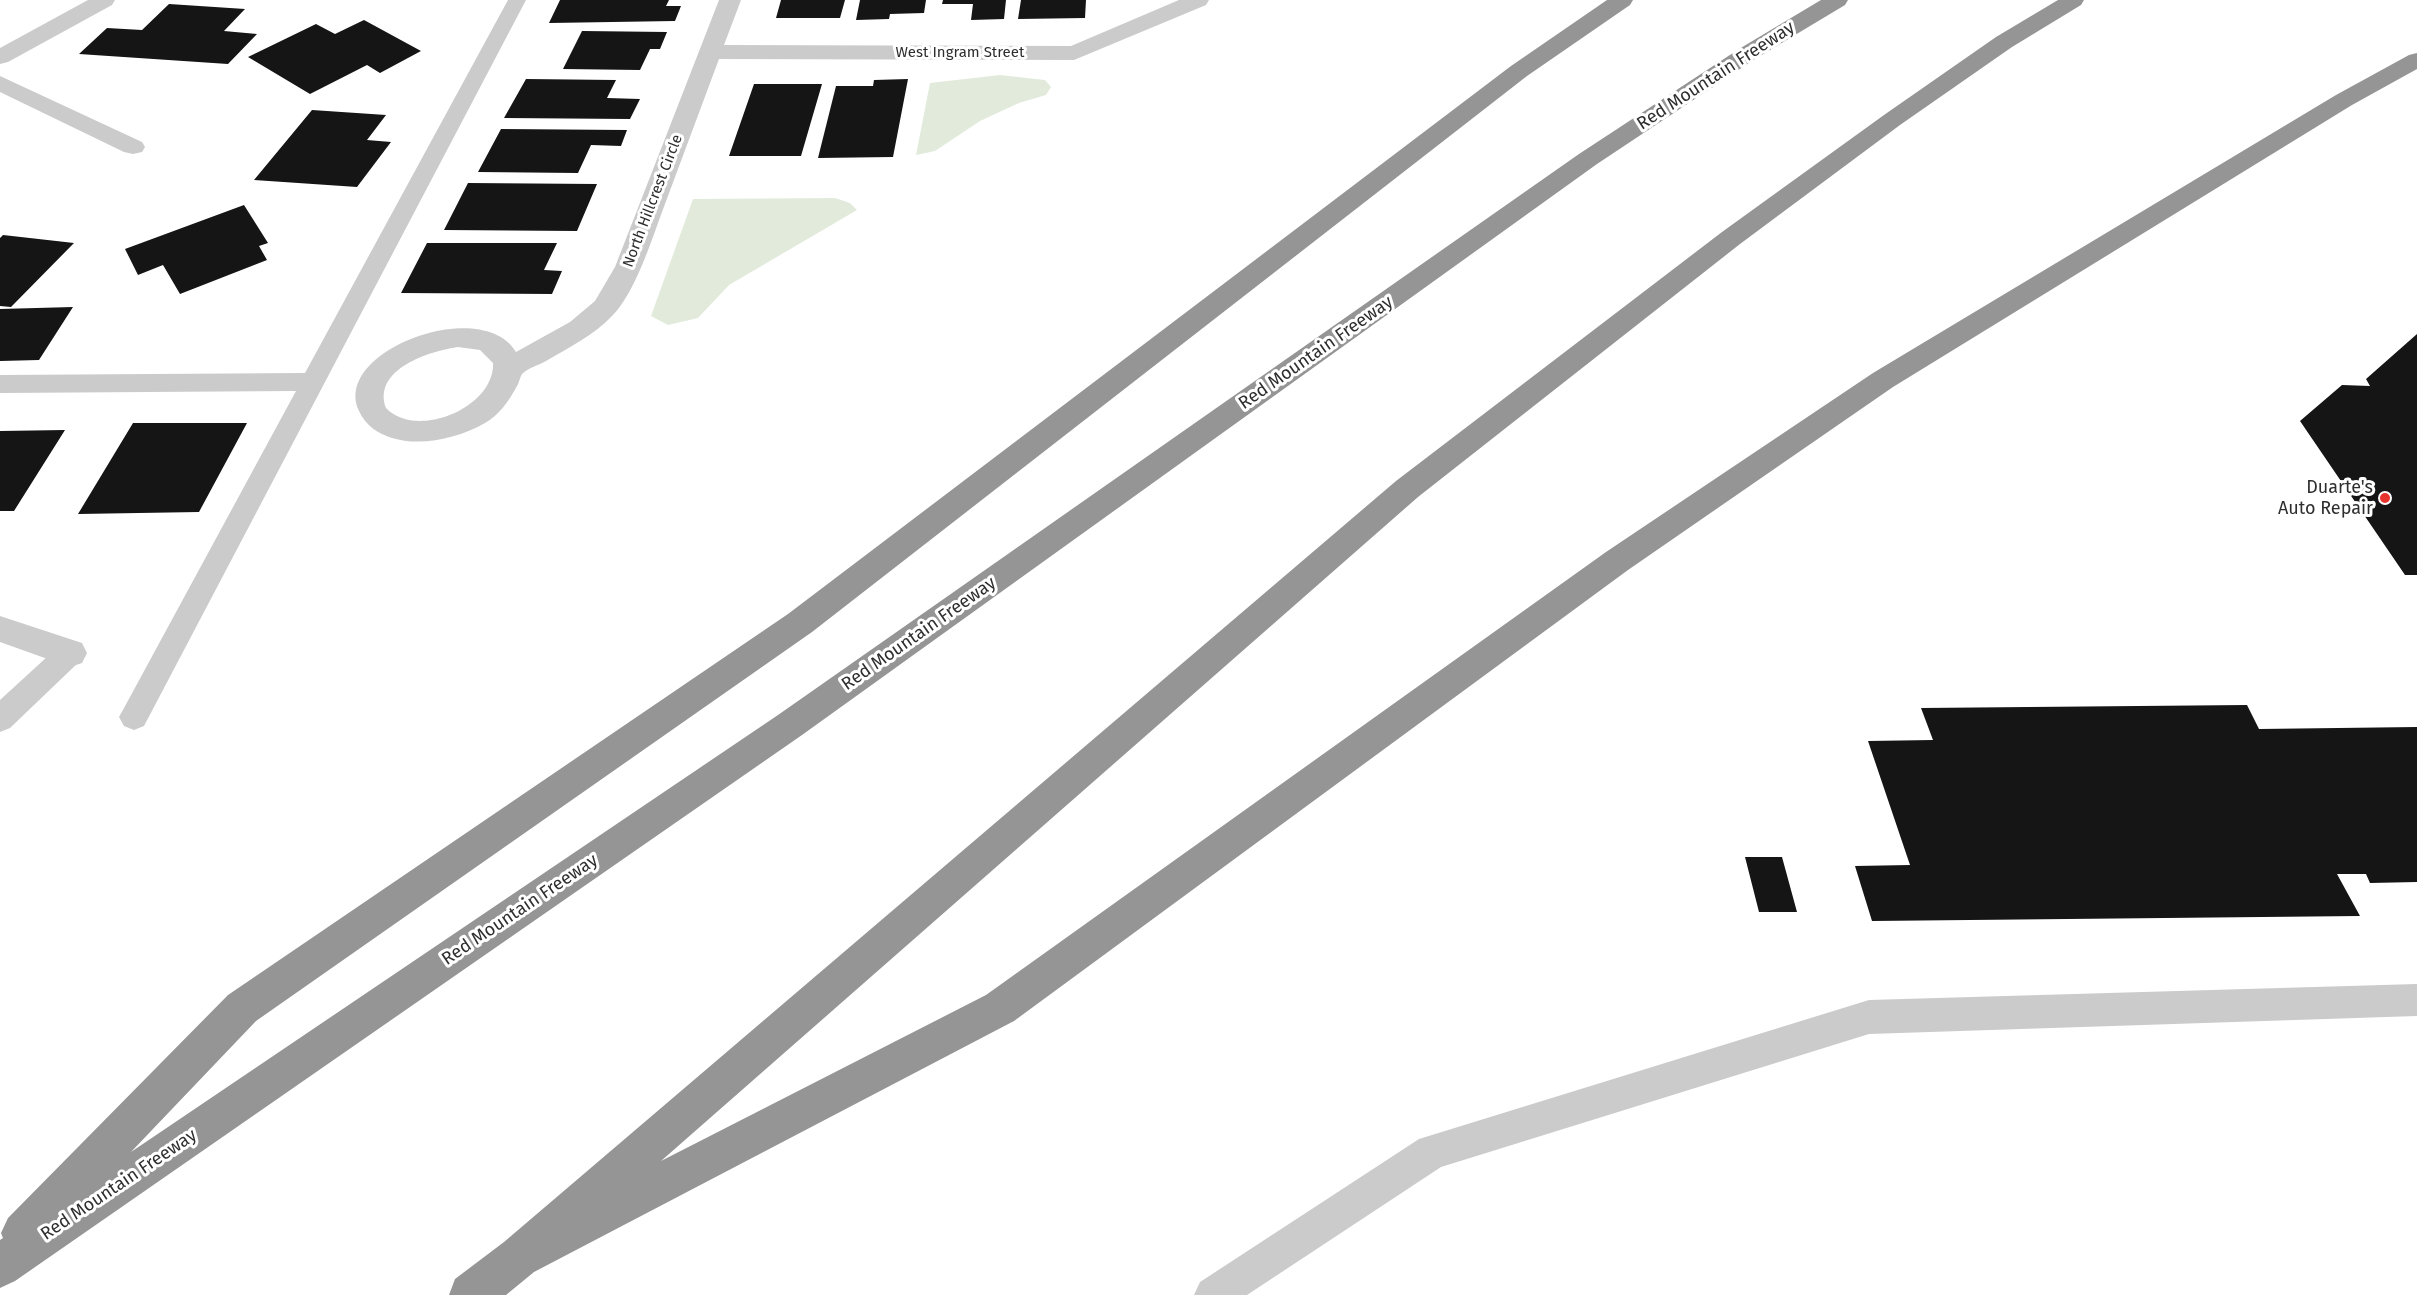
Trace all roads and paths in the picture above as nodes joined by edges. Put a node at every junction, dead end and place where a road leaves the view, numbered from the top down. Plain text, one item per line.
1 (104, 0) edge
2 (517, 0) edge
3 (730, 0) edge
4 (1198, 0) edge
5 (1622, 0) edge
6 (1837, 0) edge
7 (2073, 0) edge
8 (711, 52) junction
9 (0, 57) edge
10 (2417, 60) edge
11 (0, 83) edge
12 (133, 147) dead end
13 (508, 369) junction
14 (312, 382) junction
15 (0, 384) edge
16 (0, 629) edge
17 (70, 653) joint
18 (134, 717) dead end
19 (0, 719) edge
20 (2417, 1000) edge
21 (0, 1256) edge
22 (519, 1257) junction
23 (0, 1266) edge
24 (471, 1295) edge
25 (1213, 1295) edge

1 - 9 street
2 - 14 lane
3 - 8 street, North Hillcrest Circle
4 - 8 street, West Ingram Street
5 - 21 highway
6 - 23 highway, Red Mountain Freeway
7 - 22 highway
8 - 13 street, North Hillcrest Circle
10 - 22 highway
11 - 12 street
13 - 13 street
14 - 15 lane
14 - 18 lane
16 - 17 street
17 - 19 lane
20 - 25 lane
22 - 24 highway

